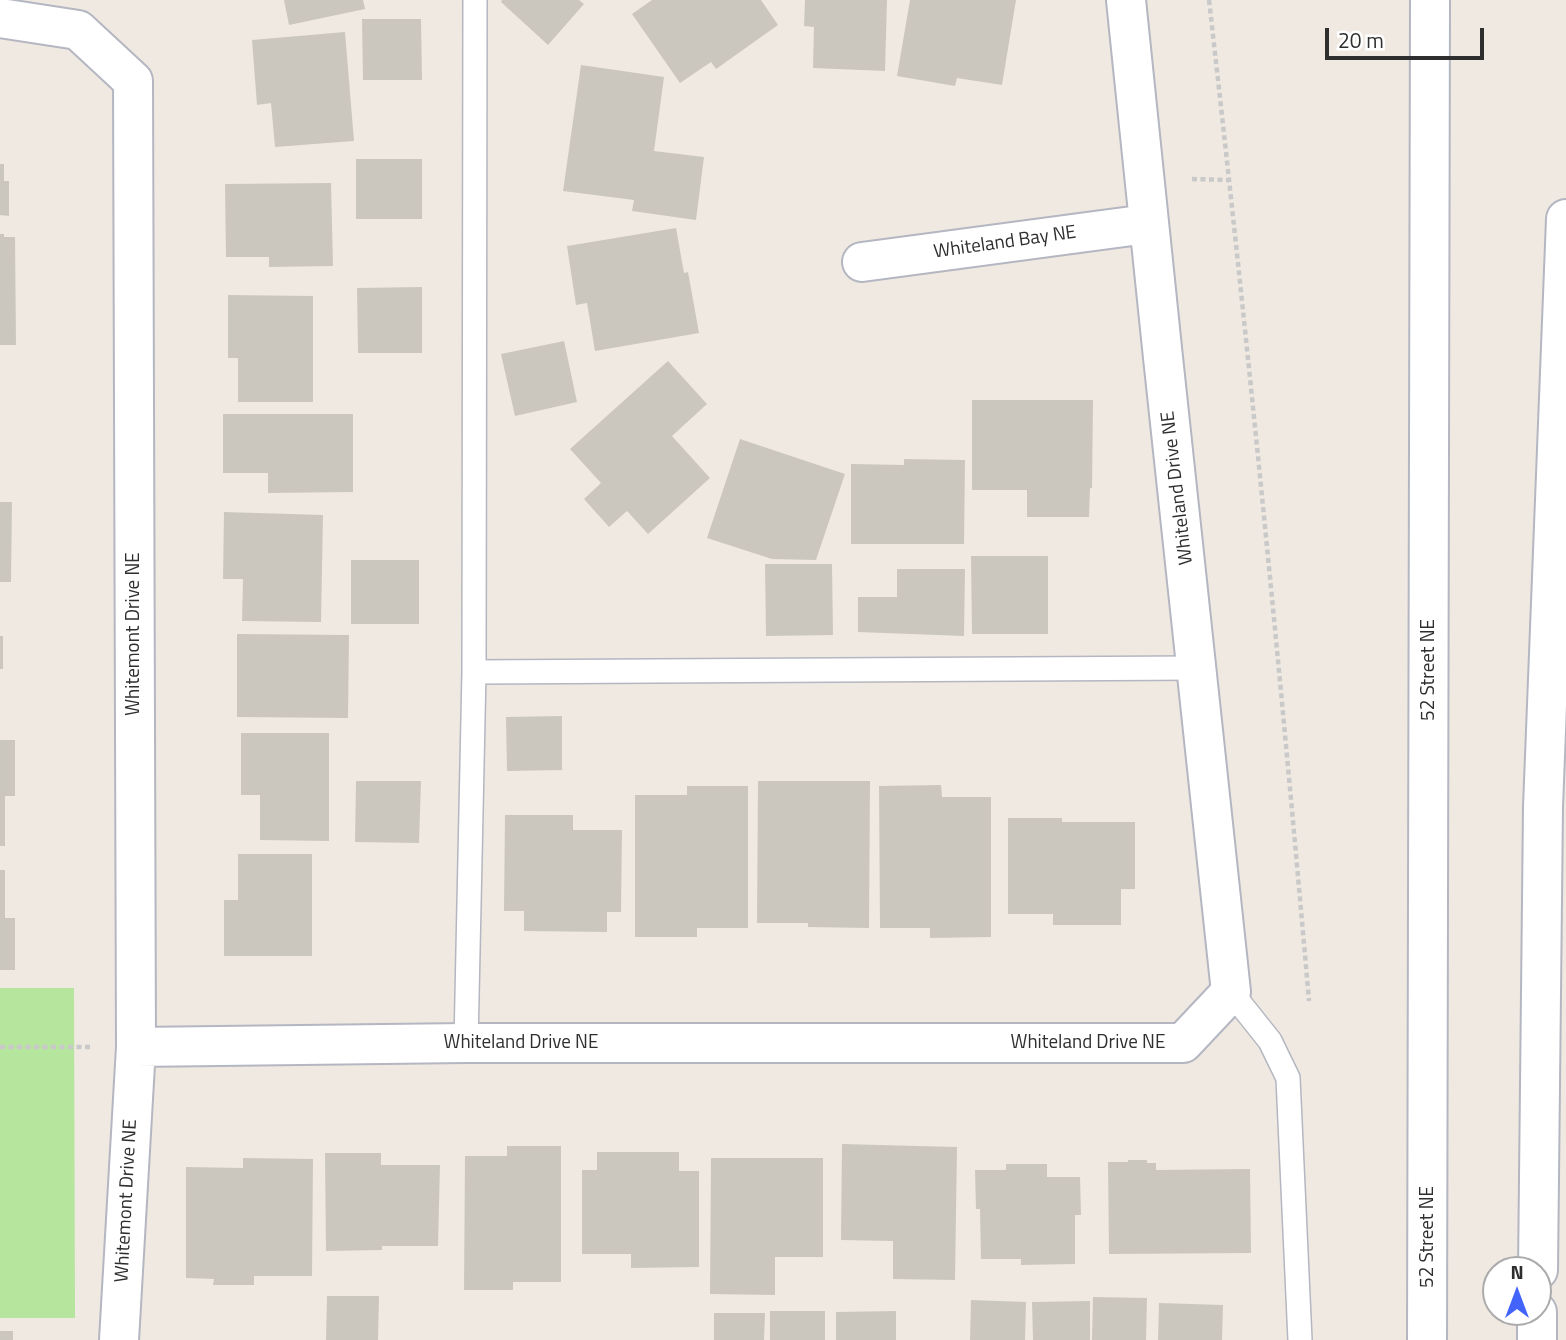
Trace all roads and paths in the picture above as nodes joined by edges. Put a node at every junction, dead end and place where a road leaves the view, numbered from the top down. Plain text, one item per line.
1 (475, 0) edge
2 (1126, 0) edge
3 (1209, 0) edge
4 (1430, 0) edge
5 (0, 18) edge
6 (1566, 219) edge
7 (1147, 224) junction
8 (862, 262) dead end
9 (1198, 668) junction
10 (474, 672) junction
11 (1231, 992) junction
12 (1309, 1001) dead end
13 (467, 1043) junction
14 (0, 1047) edge
15 (136, 1047) junction
16 (1538, 1256) edge
17 (119, 1340) edge
18 (1300, 1340) edge
19 (1427, 1340) edge

1 - 10 lane
2 - 7 street, Whiteland Drive NE
3 - 12 path
4 - 19 street, 52 Street NE
5 - 15 street, Whitemont Drive NE
6 - 16 street
7 - 8 street, Whiteland Bay NE
7 - 9 street, Whiteland Drive NE
9 - 10 lane
9 - 11 street, Whiteland Drive NE
10 - 13 lane
11 - 13 street, Whiteland Drive NE
11 - 18 lane
13 - 15 street, Whiteland Drive NE
14 - 15 path
15 - 17 street, Whitemont Drive NE

